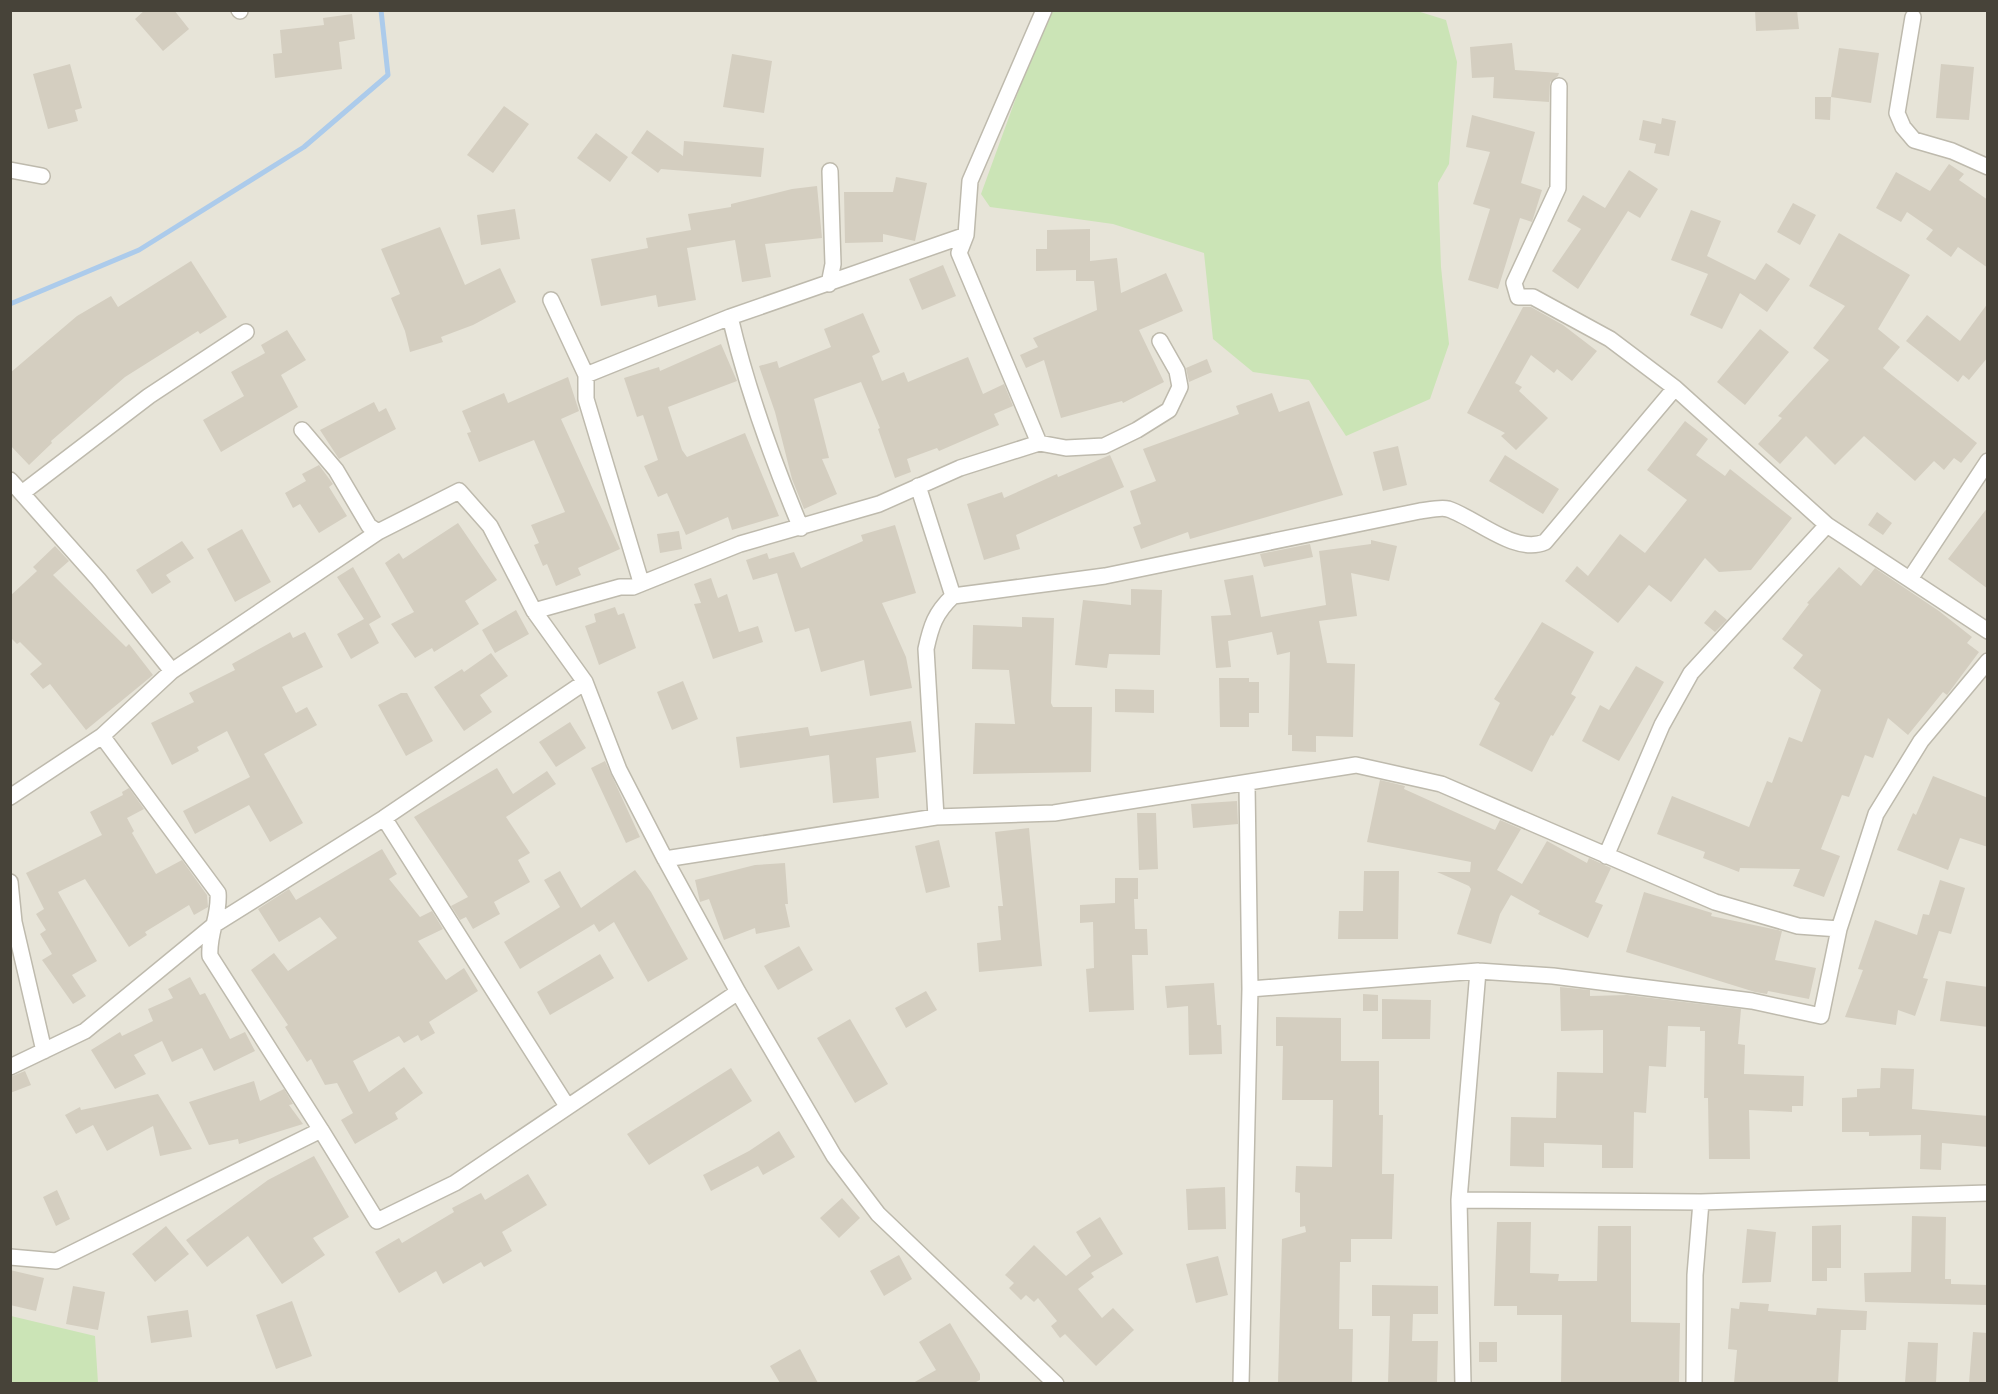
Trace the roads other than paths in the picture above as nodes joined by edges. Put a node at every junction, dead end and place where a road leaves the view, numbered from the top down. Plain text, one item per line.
1 (1044, 10) edge
2 (1913, 17) dead end
3 (1559, 86) dead end
4 (1988, 167) edge
5 (10, 170) edge
6 (830, 171) dead end
7 (42, 176) dead end
8 (966, 235) junction
9 (829, 284) junction
10 (551, 300) dead end
11 (730, 317) junction
12 (246, 332) dead end
13 (1161, 340) dead end
14 (586, 375) junction
15 (1675, 388) junction
16 (302, 430) dead end
17 (1039, 443) junction
18 (1988, 461) edge
19 (10, 480) edge
20 (918, 486) junction
21 (22, 493) junction
22 (1827, 525) junction
23 (801, 528) junction
24 (378, 532) junction
25 (1910, 579) junction
26 (641, 582) junction
27 (953, 596) junction
28 (534, 610) junction
29 (1988, 631) edge
30 (1988, 661) edge
31 (172, 671) junction
32 (585, 682) junction
33 (102, 736) junction
34 (1247, 784) junction
35 (10, 797) edge
36 (936, 817) junction
37 (384, 818) junction
38 (1606, 856) junction
39 (665, 860) junction
40 (10, 882) edge
41 (12, 922) edge
42 (214, 925) junction
43 (1839, 929) junction
44 (1478, 971) junction
45 (1250, 988) junction
46 (738, 992) junction
47 (44, 1051) junction
48 (10, 1066) edge
49 (567, 1106) junction
50 (321, 1130) junction
51 (1988, 1193) edge
52 (1459, 1200) junction
53 (1701, 1202) junction
54 (10, 1257) edge
55 (1056, 1383) edge
56 (1241, 1383) edge
57 (1463, 1383) edge
58 (1694, 1383) edge

1 - 8 street
2 - 4 street
3 - 15 street
5 - 7 street
6 - 9 street
8 - 9 street
8 - 17 street
9 - 11 street
10 - 14 street
11 - 14 street
11 - 23 street
12 - 21 street
13 - 17 street
14 - 26 street
15 - 22 street
15 - 27 street
16 - 24 street
17 - 20 street
18 - 25 street
19 - 21 street
20 - 23 street
20 - 27 street
21 - 31 street
22 - 25 street
22 - 38 street
23 - 26 street
24 - 28 street
24 - 31 street
25 - 29 street
26 - 28 street
27 - 36 street
28 - 32 street
30 - 43 street
31 - 33 street
32 - 37 street
32 - 39 street
33 - 35 street
33 - 42 street
34 - 36 street
34 - 38 street
34 - 45 street
36 - 39 street
37 - 42 street
37 - 49 street
38 - 43 street
39 - 46 street
40 - 41 street
41 - 47 street
42 - 47 street
42 - 50 street
43 - 44 street
44 - 45 street
44 - 52 street
45 - 56 street
46 - 49 street
46 - 55 street
47 - 48 street
49 - 50 street
50 - 54 street
51 - 53 street
52 - 53 street
52 - 57 street
53 - 58 street

